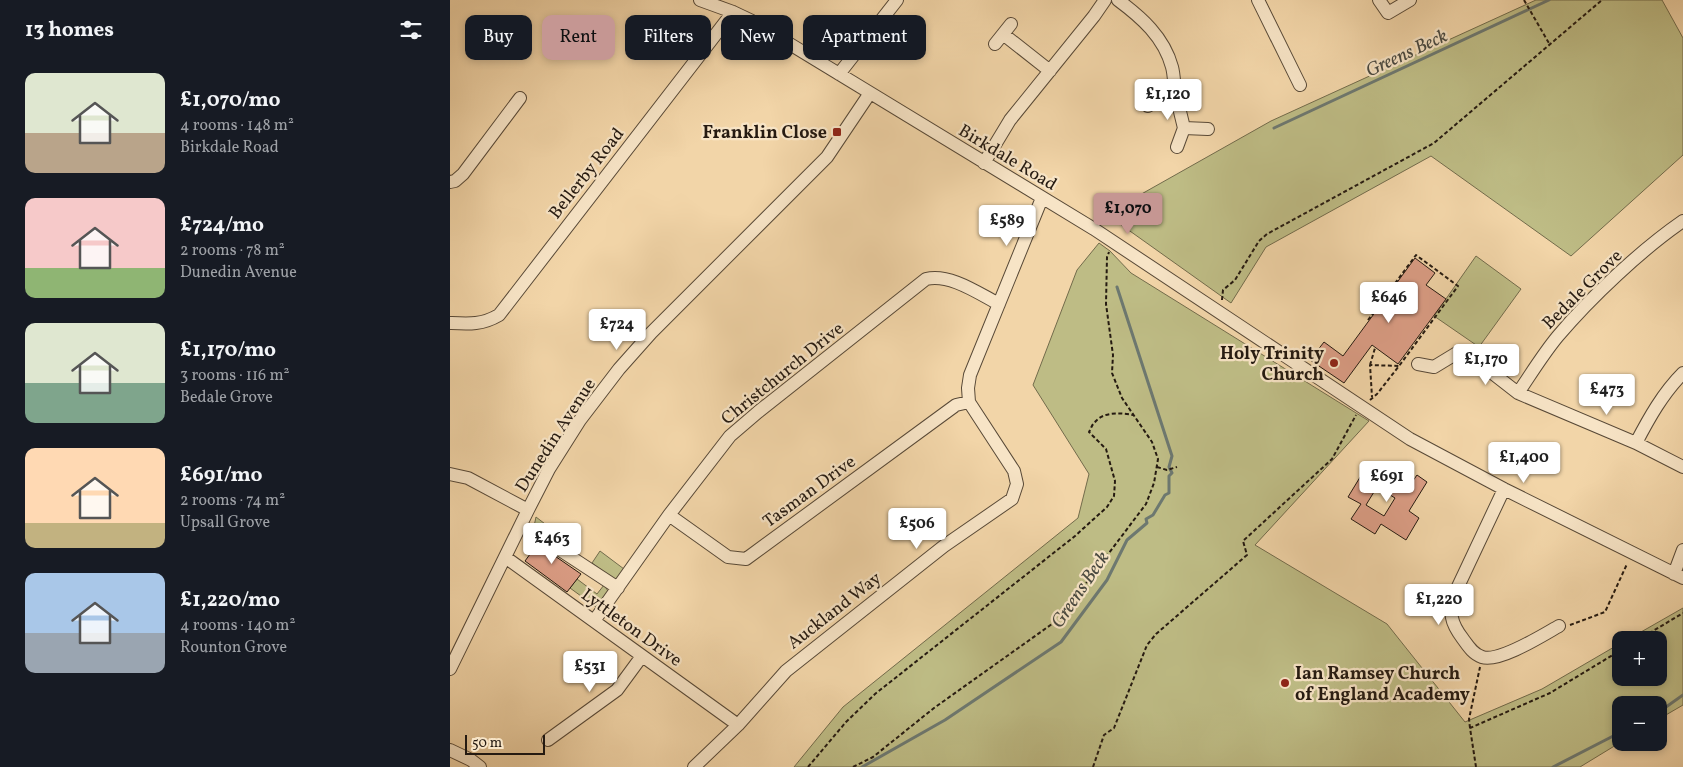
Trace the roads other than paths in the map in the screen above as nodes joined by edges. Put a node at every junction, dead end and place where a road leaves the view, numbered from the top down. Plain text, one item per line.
1 (700, 0) edge
2 (897, 0) edge
3 (1105, 0) edge
4 (1118, 0) edge
5 (1258, 0) edge
6 (1379, 0) edge
7 (1410, 0) edge
8 (733, 12) junction
9 (1003, 34) dead end
10 (1050, 71) junction
11 (838, 74) junction
12 (1300, 85) dead end
13 (1175, 91) junction
14 (870, 93) junction
15 (520, 98) dead end
16 (1148, 106) dead end
17 (1184, 128) junction
18 (1208, 129) dead end
19 (1177, 147) dead end
20 (984, 163) junction
21 (450, 182) edge
22 (1042, 198) junction
23 (1683, 222) edge
24 (999, 304) junction
25 (450, 324) edge
26 (1418, 364) dead end
27 (1683, 373) edge
28 (1518, 393) junction
29 (968, 402) junction
30 (1636, 443) junction
31 (1683, 466) edge
32 (450, 474) edge
33 (1504, 490) junction
34 (528, 510) junction
35 (669, 515) junction
36 (557, 548) dead end
37 (1683, 550) edge
38 (505, 557) junction
39 (1679, 576) edge
40 (618, 588) junction
41 (594, 621) junction
42 (1559, 626) road end
43 (642, 656) junction
44 (450, 668) edge
45 (738, 725) junction
46 (548, 740) dead end
47 (450, 750) edge
48 (480, 767) edge
49 (694, 767) edge

1 - 8 street, Birkdale Road
2 - 11 street
3 - 10 street
4 - 13 street
5 - 12 street
6 - 7 street
8 - 11 street, Birkdale Road
8 - 25 street, Bellerby Road
9 - 10 street
10 - 20 street
11 - 14 street, Birkdale Road
13 - 16 street
13 - 17 street
14 - 20 street, Birkdale Road
14 - 34 street, Dunedin Avenue
15 - 21 street
17 - 18 street
17 - 19 street
20 - 22 street, Birkdale Road
22 - 24 street
22 - 33 street, Birkdale Road
23 - 28 street, Bedale Grove
24 - 29 street
24 - 35 street, Christchurch Drive
26 - 28 street
27 - 30 street
28 - 30 street
29 - 35 street, Tasman Drive
29 - 45 street, Auckland Way
30 - 31 street
32 - 34 street
33 - 39 street, Birkdale Road
33 - 42 street
34 - 38 street, Dunedin Avenue
35 - 40 street, Christchurch Drive
36 - 40 street
37 - 39 street
38 - 41 street, Lyttleton Drive
38 - 44 street, Dunedin Avenue
40 - 41 street, Christchurch Drive
41 - 43 street, Lyttleton Drive
43 - 45 street, Lyttleton Drive
43 - 46 street
45 - 49 street, Auckland Way
47 - 48 street

